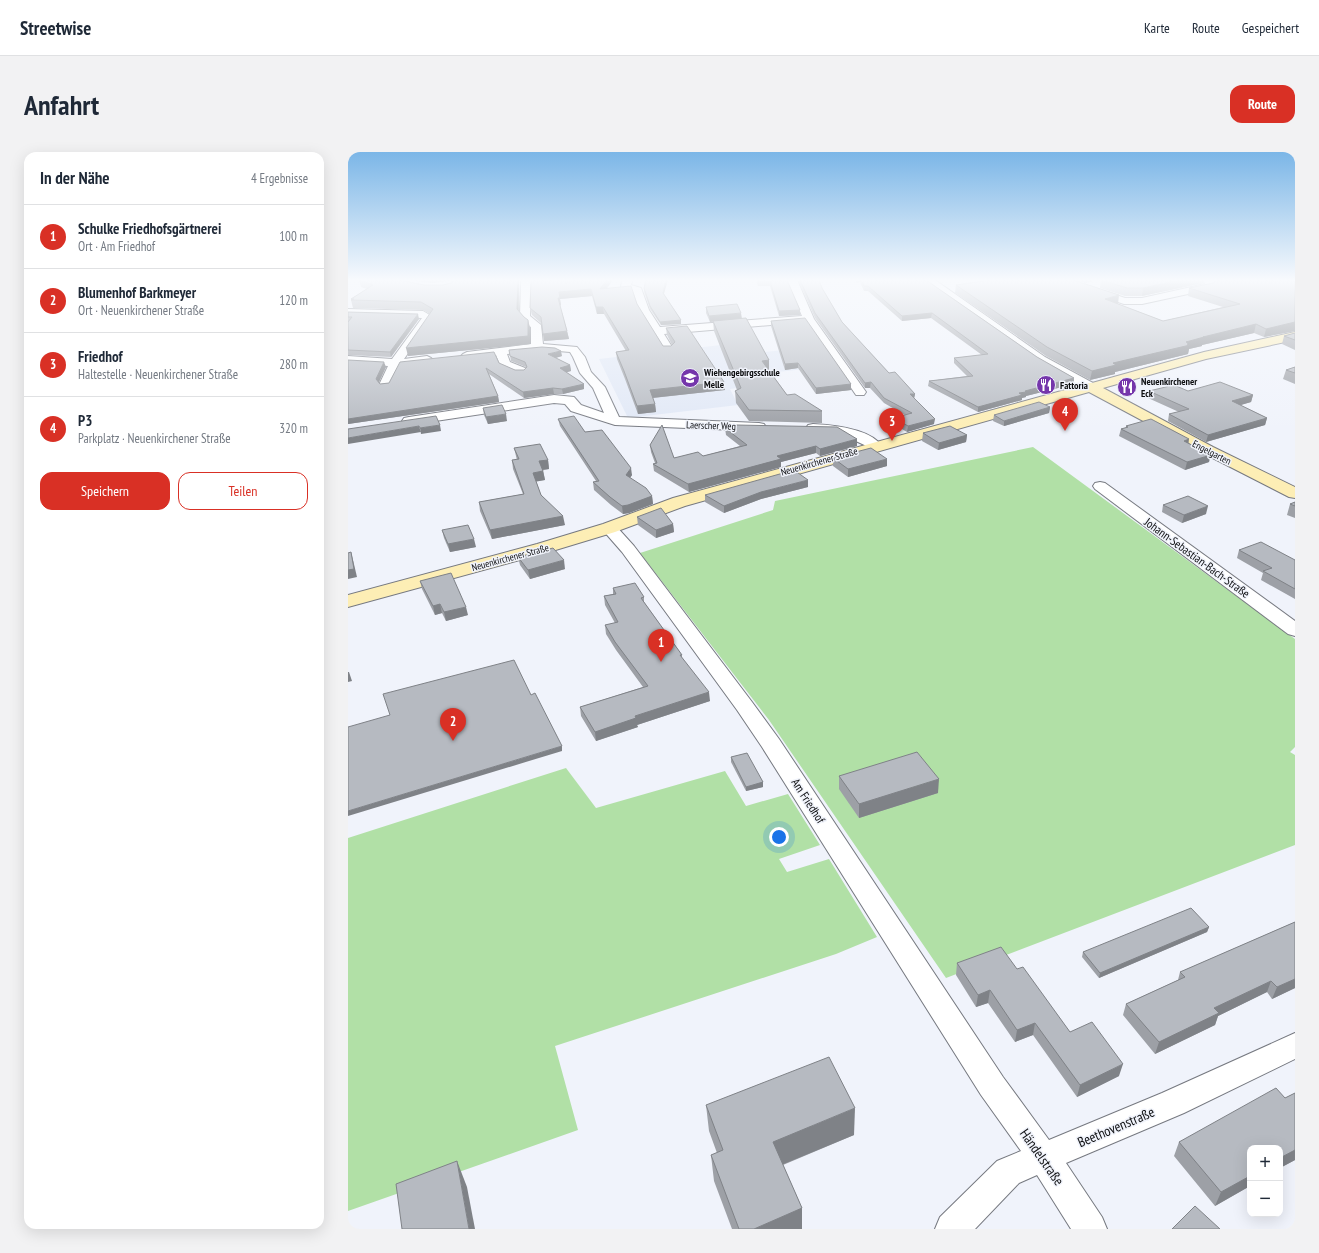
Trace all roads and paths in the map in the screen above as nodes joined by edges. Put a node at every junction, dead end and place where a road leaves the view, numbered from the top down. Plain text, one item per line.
1 (419, 330) edge
2 (536, 330) edge
3 (665, 330) edge
4 (817, 330) edge
5 (1000, 330) edge
6 (656, 331) joint
7 (1295, 336) edge
8 (537, 347) junction
9 (668, 350) edge
10 (501, 352) junction
11 (453, 357) edge
12 (438, 359) edge
13 (348, 360) edge
14 (395, 363) junction
15 (521, 371) edge
16 (385, 385) edge
17 (1089, 386) junction
18 (860, 392) dead end
19 (603, 394) junction
20 (570, 400) junction
21 (615, 421) junction
22 (393, 424) edge
23 (775, 427) edge
24 (798, 428) edge
25 (875, 446) junction
26 (1100, 486) dead end
27 (1295, 493) edge
28 (609, 528) junction
29 (348, 601) edge
30 (1295, 630) edge
31 (1295, 1045) edge
32 (992, 1086) joint
33 (1044, 1158) junction
34 (952, 1229) edge
35 (1090, 1229) edge

1 - 14 street
2 - 8 street
3 - 6 street
4 - 18 street
5 - 17 street
6 - 9 street
7 - 17 main road, Neuenkirchener Straße
8 - 10 street
8 - 19 street
10 - 11 street
10 - 15 street
12 - 14 street
13 - 14 street
14 - 16 street
17 - 25 main road, Neuenkirchener Straße
17 - 27 main road, Engelgarten
19 - 20 street
19 - 21 street
20 - 21 street, Laerscher Weg
20 - 22 street
21 - 23 street, Laerscher Weg
24 - 25 street
25 - 28 main road, Neuenkirchener Straße
26 - 30 street, Johann-Sebastian-Bach-Straße
28 - 29 main road, Neuenkirchener Straße
28 - 32 street, Am Friedhof
31 - 33 street, Beethovenstraße
32 - 33 street, Händelstraße
33 - 34 street, Beethovenstraße
33 - 35 street, Händelstraße

